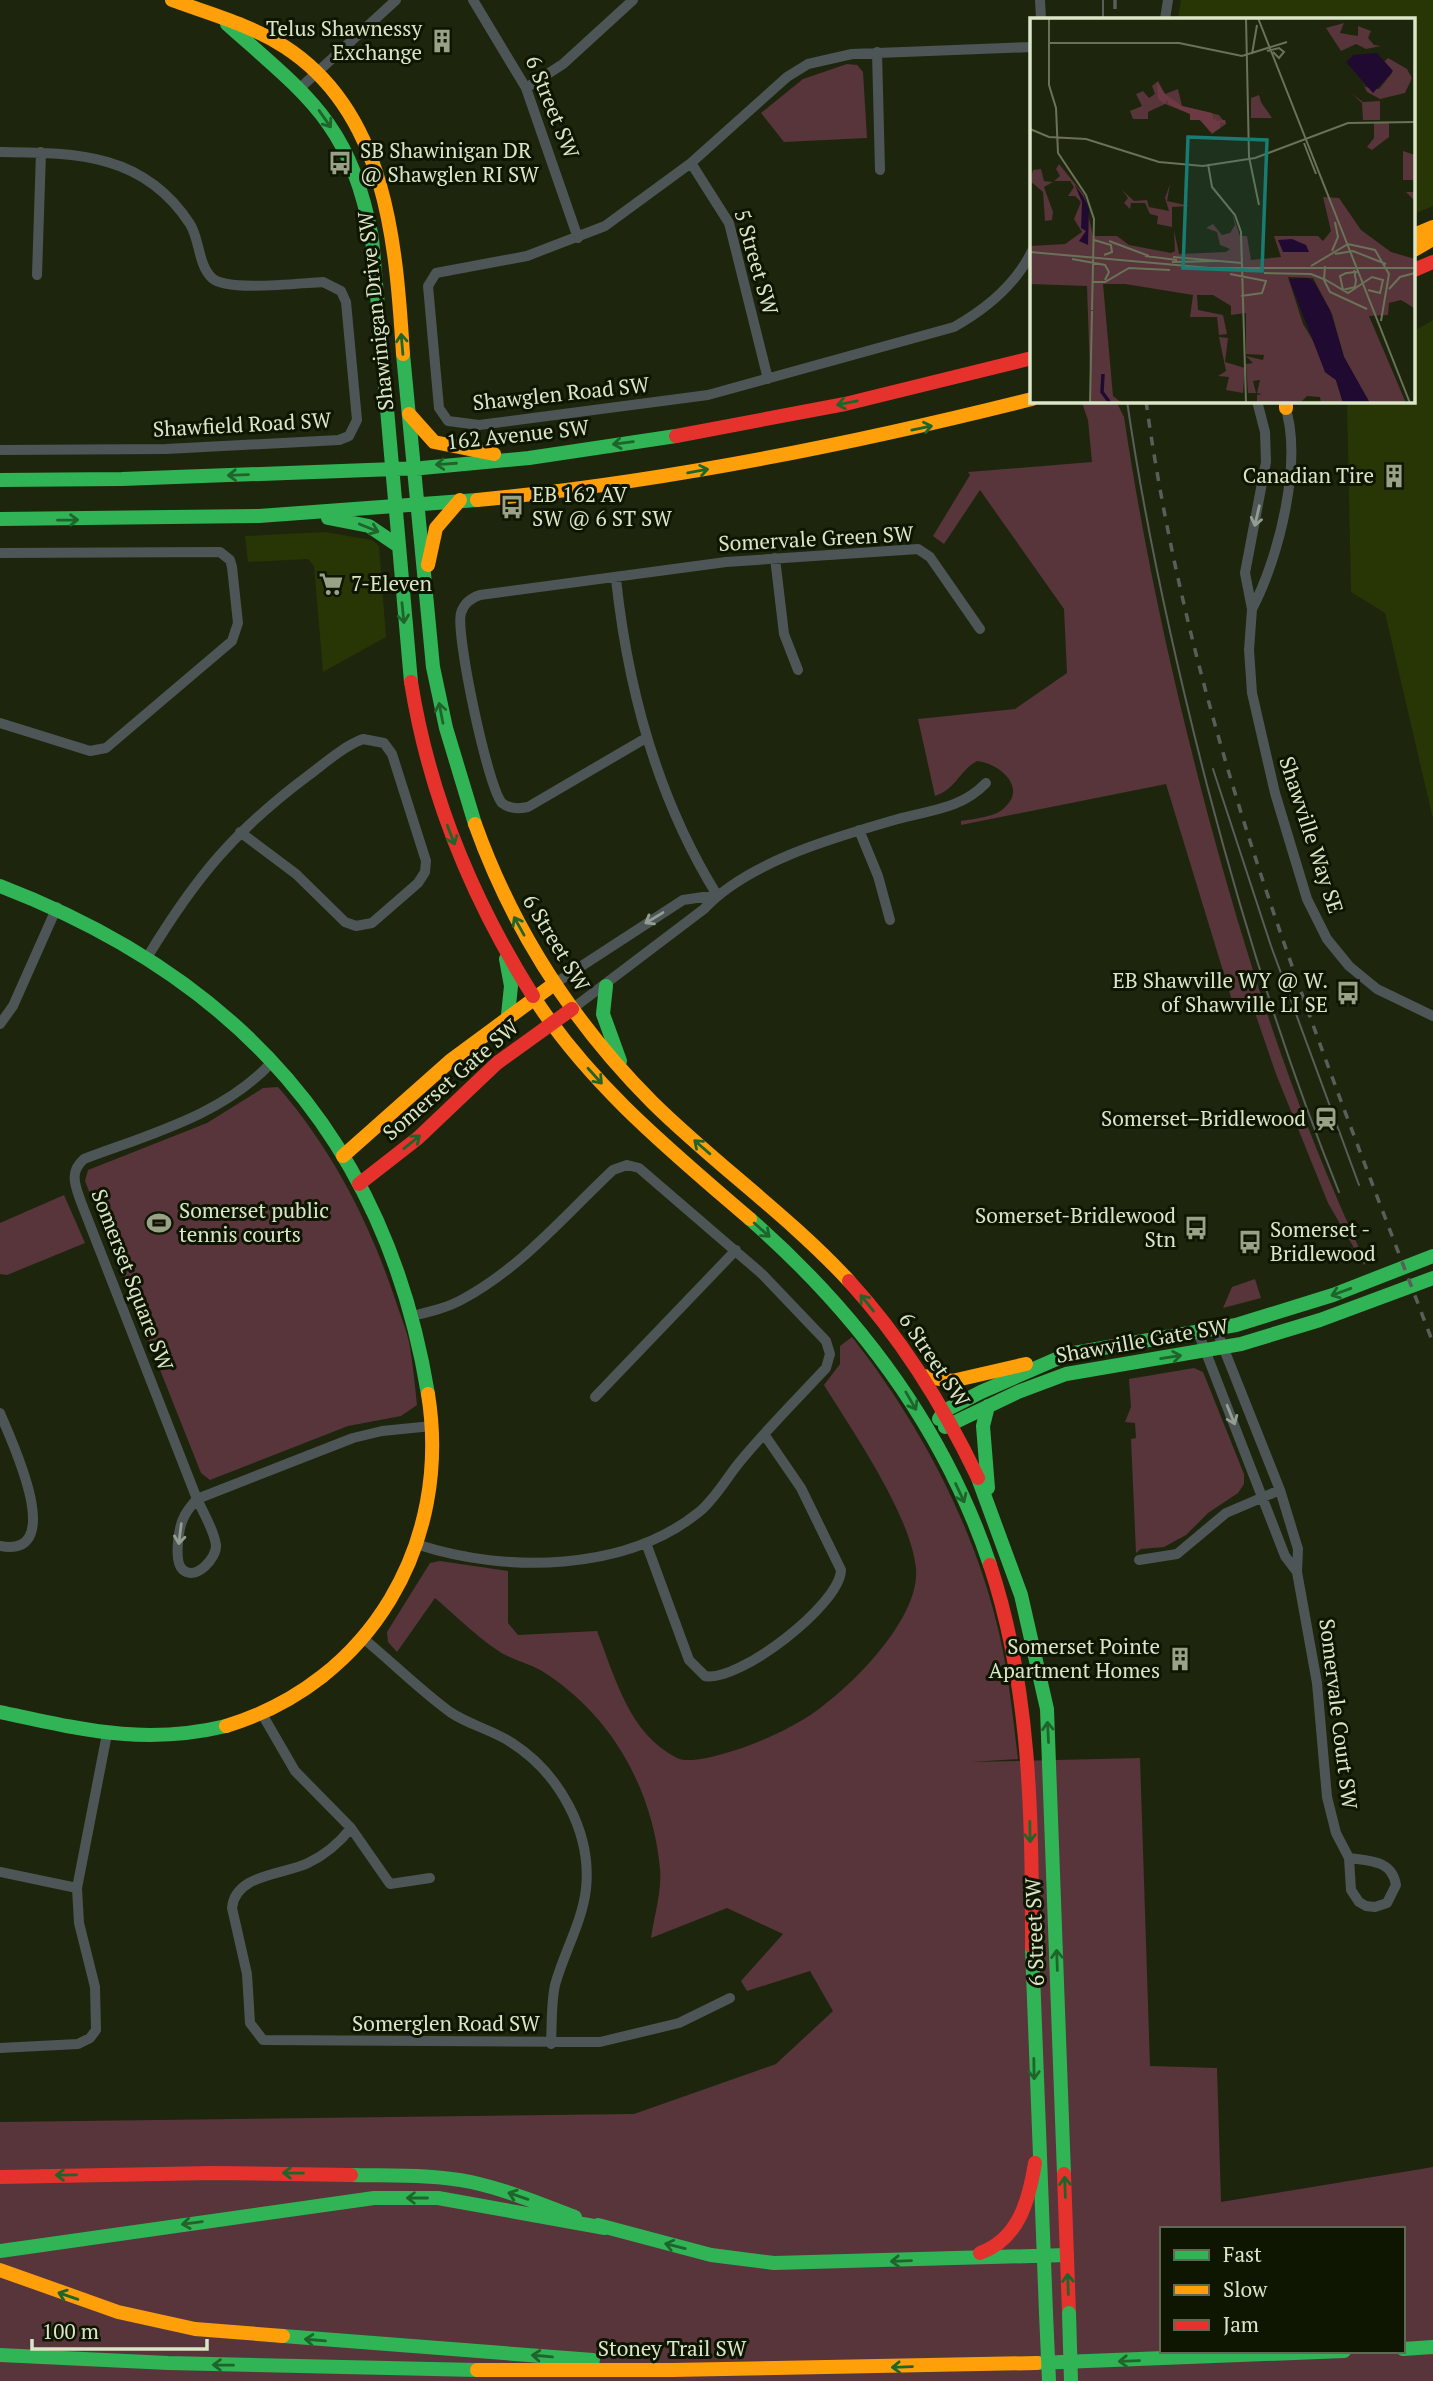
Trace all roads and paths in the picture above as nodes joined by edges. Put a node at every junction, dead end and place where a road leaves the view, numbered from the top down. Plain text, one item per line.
1 (172, 0) edge
2 (396, 0) edge
3 (473, 0) edge
4 (633, 0) edge
5 (1041, 0) edge
6 (1168, 0) edge
7 (1041, 18) edge
8 (1165, 18) edge
9 (224, 20) junction
10 (1030, 47) edge
11 (877, 52) junction
12 (317, 73) junction
13 (300, 88) junction
14 (526, 88) junction
15 (0, 152) edge
16 (41, 152) junction
17 (691, 163) junction
18 (880, 170) dead end
19 (1433, 227) edge
20 (1416, 234) edge
21 (578, 238) junction
22 (1433, 239) edge
23 (1416, 249) edge
24 (1030, 254) edge
25 (1433, 262) edge
26 (1416, 269) edge
27 (37, 275) dead end
28 (1030, 359) edge
29 (768, 379) junction
30 (1030, 395) edge
31 (1030, 400) edge
32 (1256, 402) edge
33 (1285, 403) edge
34 (1001, 408) junction
35 (408, 412) junction
36 (0, 450) edge
37 (527, 458) junction
38 (414, 467) junction
39 (391, 468) junction
40 (0, 480) edge
41 (460, 500) junction
42 (418, 505) junction
43 (394, 507) junction
44 (289, 514) junction
45 (0, 519) edge
46 (397, 545) junction
47 (0, 553) edge
48 (775, 558) junction
49 (616, 579) junction
50 (425, 580) junction
51 (1252, 609) junction
52 (980, 629) dead end
53 (798, 670) dead end
54 (0, 723) edge
55 (646, 738) junction
56 (986, 783) dead end
57 (859, 830) junction
58 (240, 832) junction
59 (0, 886) edge
60 (717, 895) junction
61 (57, 907) junction
62 (890, 920) dead end
63 (503, 947) junction
64 (148, 956) junction
65 (554, 984) junction
66 (606, 986) junction
67 (535, 998) junction
68 (572, 1009) junction
69 (508, 1015) junction
70 (1433, 1016) edge
71 (552, 1023) junction
72 (0, 1024) edge
73 (272, 1062) junction
74 (626, 1075) junction
75 (343, 1156) junction
76 (359, 1184) junction
77 (736, 1250) junction
78 (1433, 1256) edge
79 (1433, 1278) edge
80 (412, 1317) junction
81 (1216, 1329) junction
82 (1198, 1332) junction
83 (1224, 1348) junction
84 (1206, 1352) junction
85 (1068, 1354) junction
86 (923, 1376) junction
87 (594, 1397) dead end
88 (988, 1406) junction
89 (944, 1412) junction
90 (0, 1413) edge
91 (953, 1425) junction
92 (432, 1426) junction
93 (930, 1432) junction
94 (764, 1434) junction
95 (1280, 1490) junction
96 (988, 1497) junction
97 (1262, 1497) junction
98 (197, 1499) junction
99 (646, 1543) junction
100 (418, 1545) junction
101 (0, 1546) edge
102 (1139, 1560) dead end
103 (1297, 1572) junction
104 (365, 1639) junction
105 (0, 1712) edge
106 (262, 1714) junction
107 (107, 1734) junction
108 (351, 1828) junction
109 (1349, 1858) junction
110 (0, 1872) edge
111 (430, 1878) dead end
112 (77, 1888) junction
113 (730, 1998) dead end
114 (551, 2044) junction
115 (0, 2048) edge
116 (1039, 2137) junction
117 (0, 2177) edge
118 (606, 2228) junction
119 (0, 2251) edge
120 (1068, 2255) junction
121 (1045, 2256) junction
122 (940, 2259) junction
123 (0, 2270) edge
124 (1433, 2347) edge
125 (1405, 2349) edge
126 (1295, 2353) edge
127 (0, 2355) edge
128 (708, 2370) junction
129 (1049, 2381) edge
130 (1071, 2381) edge

1 - 9 main road, Shawinigan Drive SW
2 - 12 street
3 - 14 street, 6 Street SW
4 - 14 street
5 - 7 street
6 - 8 street
9 - 12 main road, Shawinigan Drive SW
9 - 13 main road, Shawinigan Drive SW
10 - 11 street, Shawglen Road SW
11 - 17 street, Shawglen Road SW
11 - 18 street
12 - 13 street
35 -> 12 main road, Shawinigan Drive SW
13 -> 39 main road, Shawinigan Drive SW
14 - 21 street, 6 Street SW
15 - 16 street, Shawfield Road SW
16 - 27 street
16 - 36 street, Shawfield Road SW
17 - 21 street, Shawglen Road SW
17 - 29 street, 5 Street SW
19 - 20 main road
21 - 29 street, Shawglen Road SW
22 - 23 main road
24 - 29 street, Shawglen Road SW
25 - 26 main road
28 -> 37 main road, 162 Avenue SW
30 - 34 main road
31 - 34 main road
32 -> 51 street, Shawville Way SE
33 - 51 street, Shawville Way SE
41 -> 34 main road
35 - 37 main road
35 - 38 main road, Shawinigan Drive SW
37 -> 38 main road, 162 Avenue SW
38 - 39 main road, 162 Avenue SW
38 - 42 main road, Shawinigan Drive SW
39 -> 40 main road, 162 Avenue SW
39 - 43 main road, Shawinigan Drive SW
41 - 42 main road
41 - 50 main road
42 - 43 main road
42 - 50 main road, 6 Street SW
43 - 44 main road
43 - 46 main road, 6 Street SW
45 -> 44 main road
44 -> 46 main road
46 -> 63 main road, 6 Street SW
47 - 54 street
48 - 49 street, Somervale Green SW
48 - 52 street, Somervale Green SW
48 - 53 street
49 - 55 street
49 - 55 street, Somervale Green SW
65 -> 50 main road, 6 Street SW
51 - 70 street, Shawville Way SE
55 - 60 street
56 - 57 street
57 - 60 street
57 - 62 street
58 - 58 street
58 - 64 street
59 - 61 main road
60 -> 65 street
60 - 66 street
61 - 64 main road
61 - 72 street
63 - 67 main road, 6 Street SW
63 - 69 main road
64 - 73 main road
65 - 67 main road, Somerset Gate SW
65 - 68 main road, 6 Street SW
66 - 68 street
66 - 74 main road
67 - 69 main road, Somerset Gate SW
67 - 71 main road, 6 Street SW
68 - 71 main road, Somerset Gate SW
68 - 74 main road, 6 Street SW
69 - 75 main road, Somerset Gate SW
76 -> 71 main road, Somerset Gate SW
71 -> 93 main road, 6 Street SW
73 - 75 main road
73 - 98 street, Somerset Square SW
86 -> 74 main road, 6 Street SW
75 - 76 main road
76 - 80 main road
77 - 80 street
77 - 87 street
77 - 94 street
78 -> 81 main road, Shawville Gate SW
79 - 83 main road, Shawville Gate SW
80 - 92 main road
81 - 82 main road, Shawville Gate SW
81 - 83 street, Somervale Court SW
82 - 84 street, Somervale Court SW
82 - 85 main road, Shawville Gate SW
83 - 84 main road, Shawville Gate SW
83 - 95 street, Somervale Court SW
88 -> 84 main road, Shawville Gate SW
84 -> 97 street, Somervale Court SW
85 - 86 main road
85 - 89 main road, Shawville Gate SW
86 - 89 main road, 6 Street SW
88 - 91 main road, Shawville Gate SW
88 - 96 main road
89 - 91 main road, 6 Street SW
89 - 93 main road, Shawville Gate SW
90 - 101 street
91 - 93 main road, Shawville Gate SW
91 - 96 main road, 6 Street SW
92 - 98 street
92 - 100 main road
93 -> 116 main road, 6 Street SW
94 - 99 street
94 - 99 street
95 - 97 street
95 - 103 street, Somervale Court SW
120 -> 96 main road, 6 Street SW
97 - 102 street
97 - 103 street, Somervale Court SW
98 -> 98 street, Somerset Square SW
99 - 100 street
100 - 104 main road
103 - 109 street, Somervale Court SW
104 - 106 main road
104 - 114 street, Somerglen Road SW
105 - 107 main road
106 - 107 main road
106 - 108 street
107 - 112 street
108 - 111 street
108 - 114 street, Somerglen Road SW
109 - 109 street, Somervale Court SW
110 - 112 street
112 - 115 street
113 - 114 street
116 - 121 main road, 6 Street SW
116 - 122 main road
118 -> 117 main road
118 -> 119 main road
122 -> 118 main road
120 - 121 main road
130 -> 120 main road, 6 Street SW, bridge
121 - 122 main road
121 - 129 main road, 6 Street SW, bridge
128 -> 123 main road
124 - 125 main road
126 -> 128 main road, Stoney Trail SW
128 -> 127 main road, Stoney Trail SW

